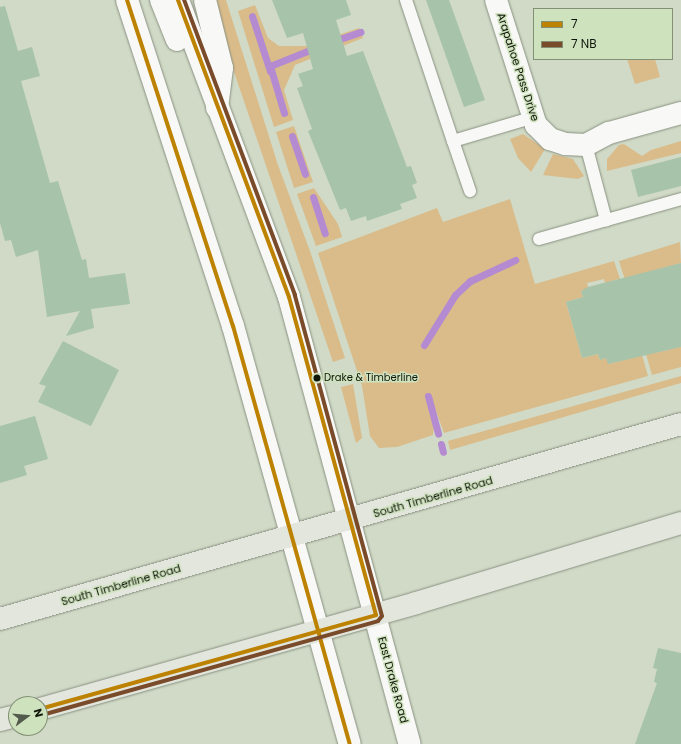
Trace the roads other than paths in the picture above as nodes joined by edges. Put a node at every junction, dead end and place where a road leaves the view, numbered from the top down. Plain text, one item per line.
1 (128, 0) edge
2 (161, 0) edge
3 (178, 0) edge
4 (205, 0) edge
5 (406, 0) edge
6 (496, 0) edge
7 (217, 109) junction
8 (681, 113) edge
9 (534, 117) junction
10 (453, 141) junction
11 (586, 145) junction
12 (470, 191) dead end
13 (681, 199) edge
14 (606, 220) junction
15 (539, 239) dead end
16 (681, 424) edge
17 (349, 521) junction
18 (681, 523) edge
19 (293, 537) junction
20 (376, 615) junction
21 (0, 620) edge
22 (319, 631) junction
23 (48, 707) edge
24 (350, 744) edge
25 (410, 744) edge

1 - 19 main road
2 - 7 main road
3 - 7 main road, East Drake Road
4 - 7 main road
5 - 10 lane
6 - 9 main road, Arapahoe Pass Drive
7 - 17 main road, East Drake Road
8 - 11 main road
9 - 10 lane
9 - 11 main road, Arapahoe Pass Drive
10 - 12 lane
11 - 14 lane
13 - 14 lane
14 - 15 lane
16 - 17 main road, South Timberline Road
17 - 19 main road, South Timberline Road
17 - 20 main road, East Drake Road
18 - 20 main road
19 - 21 main road, South Timberline Road
19 - 22 main road
20 - 22 main road
20 - 25 main road, East Drake Road
22 - 23 main road
22 - 24 main road

